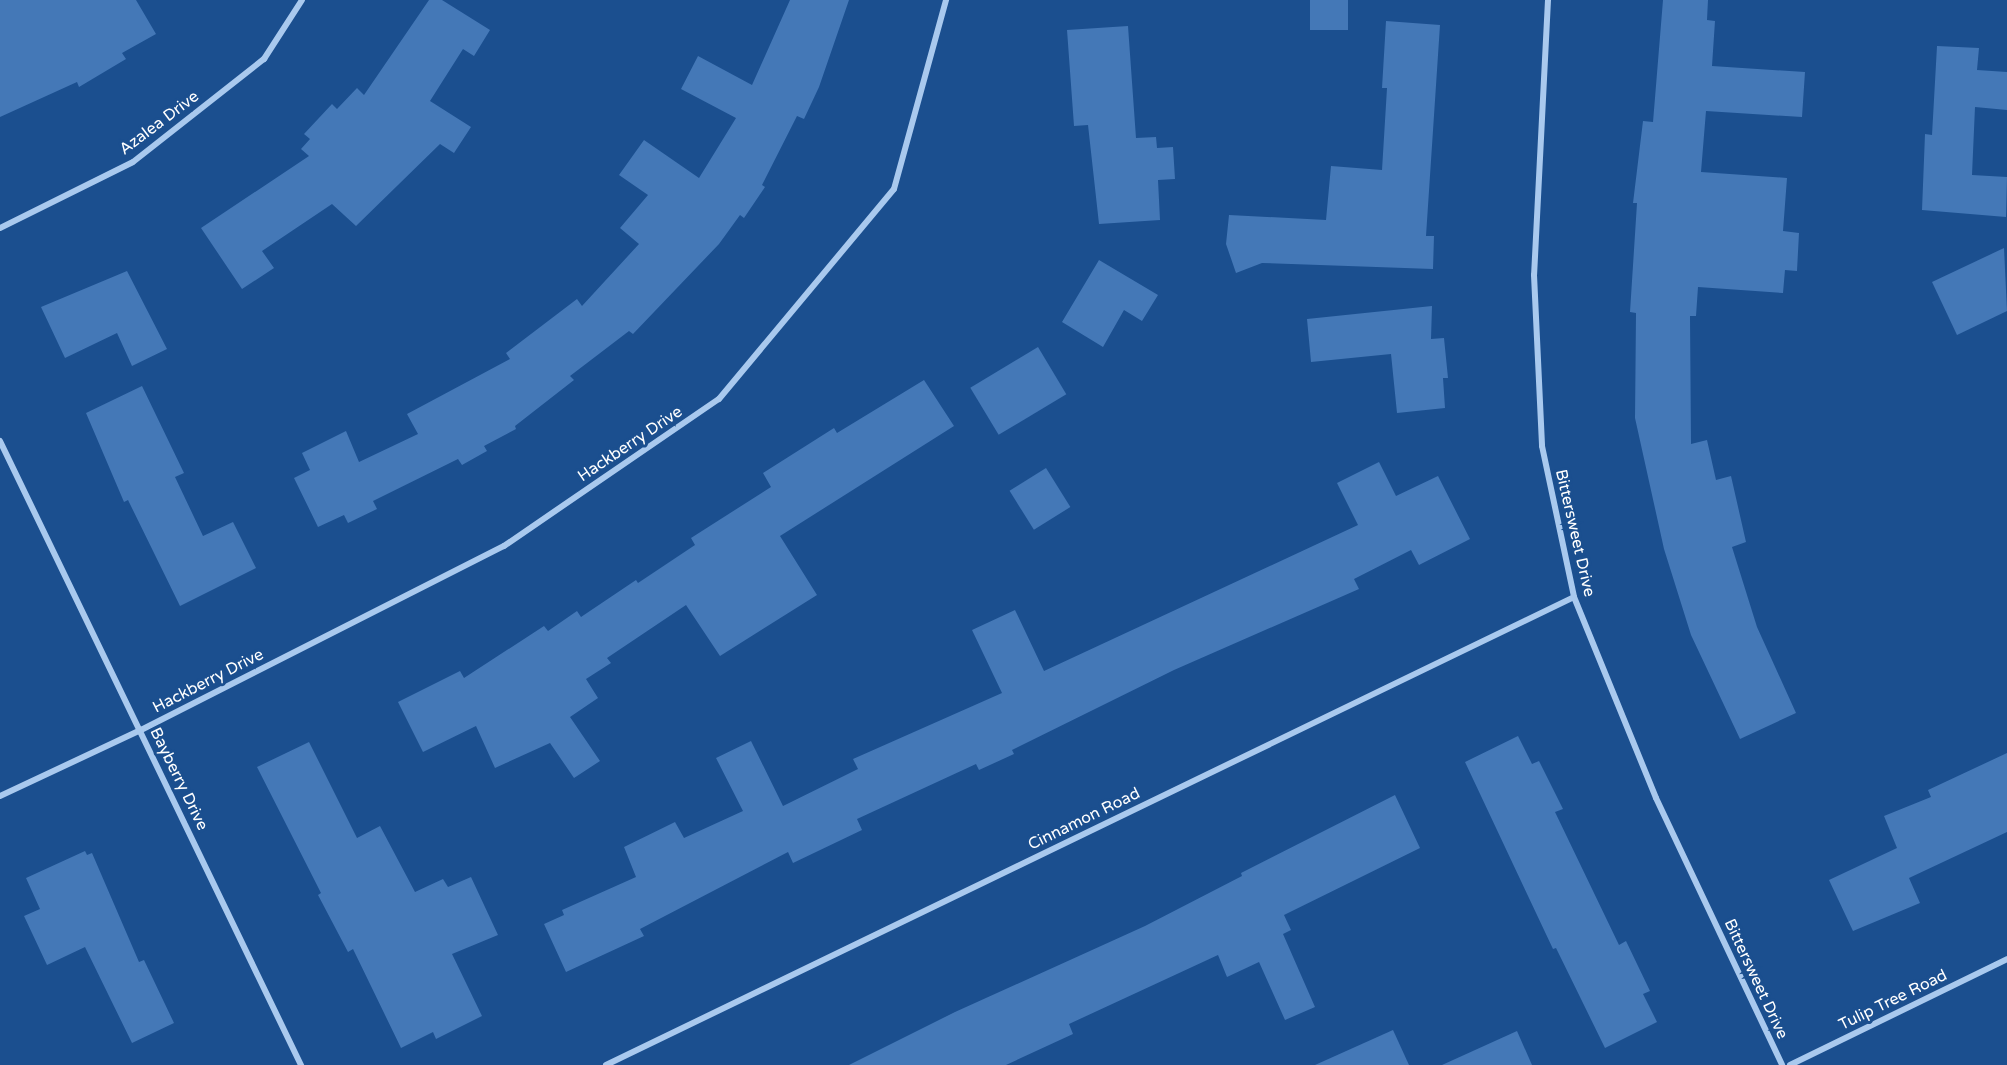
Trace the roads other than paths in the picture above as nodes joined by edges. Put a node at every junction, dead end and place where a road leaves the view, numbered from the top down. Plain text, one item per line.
1 (302, 0) edge
2 (946, 0) edge
3 (1548, 0) edge
4 (0, 228) edge
5 (0, 441) edge
6 (1574, 597) junction
7 (141, 730) junction
8 (0, 796) edge
9 (2007, 959) edge
10 (301, 1065) edge
11 (606, 1065) edge
12 (1782, 1065) edge
13 (1790, 1065) edge

1 - 4 street, Azalea Drive
2 - 7 street, Hackberry Drive
3 - 6 street, Bittersweet Drive
5 - 7 street, Bayberry Drive
6 - 11 street, Cinnamon Road
6 - 12 street, Bittersweet Drive
7 - 8 street, Hackberry Drive
7 - 10 street, Bayberry Drive
9 - 13 street, Tulip Tree Road

